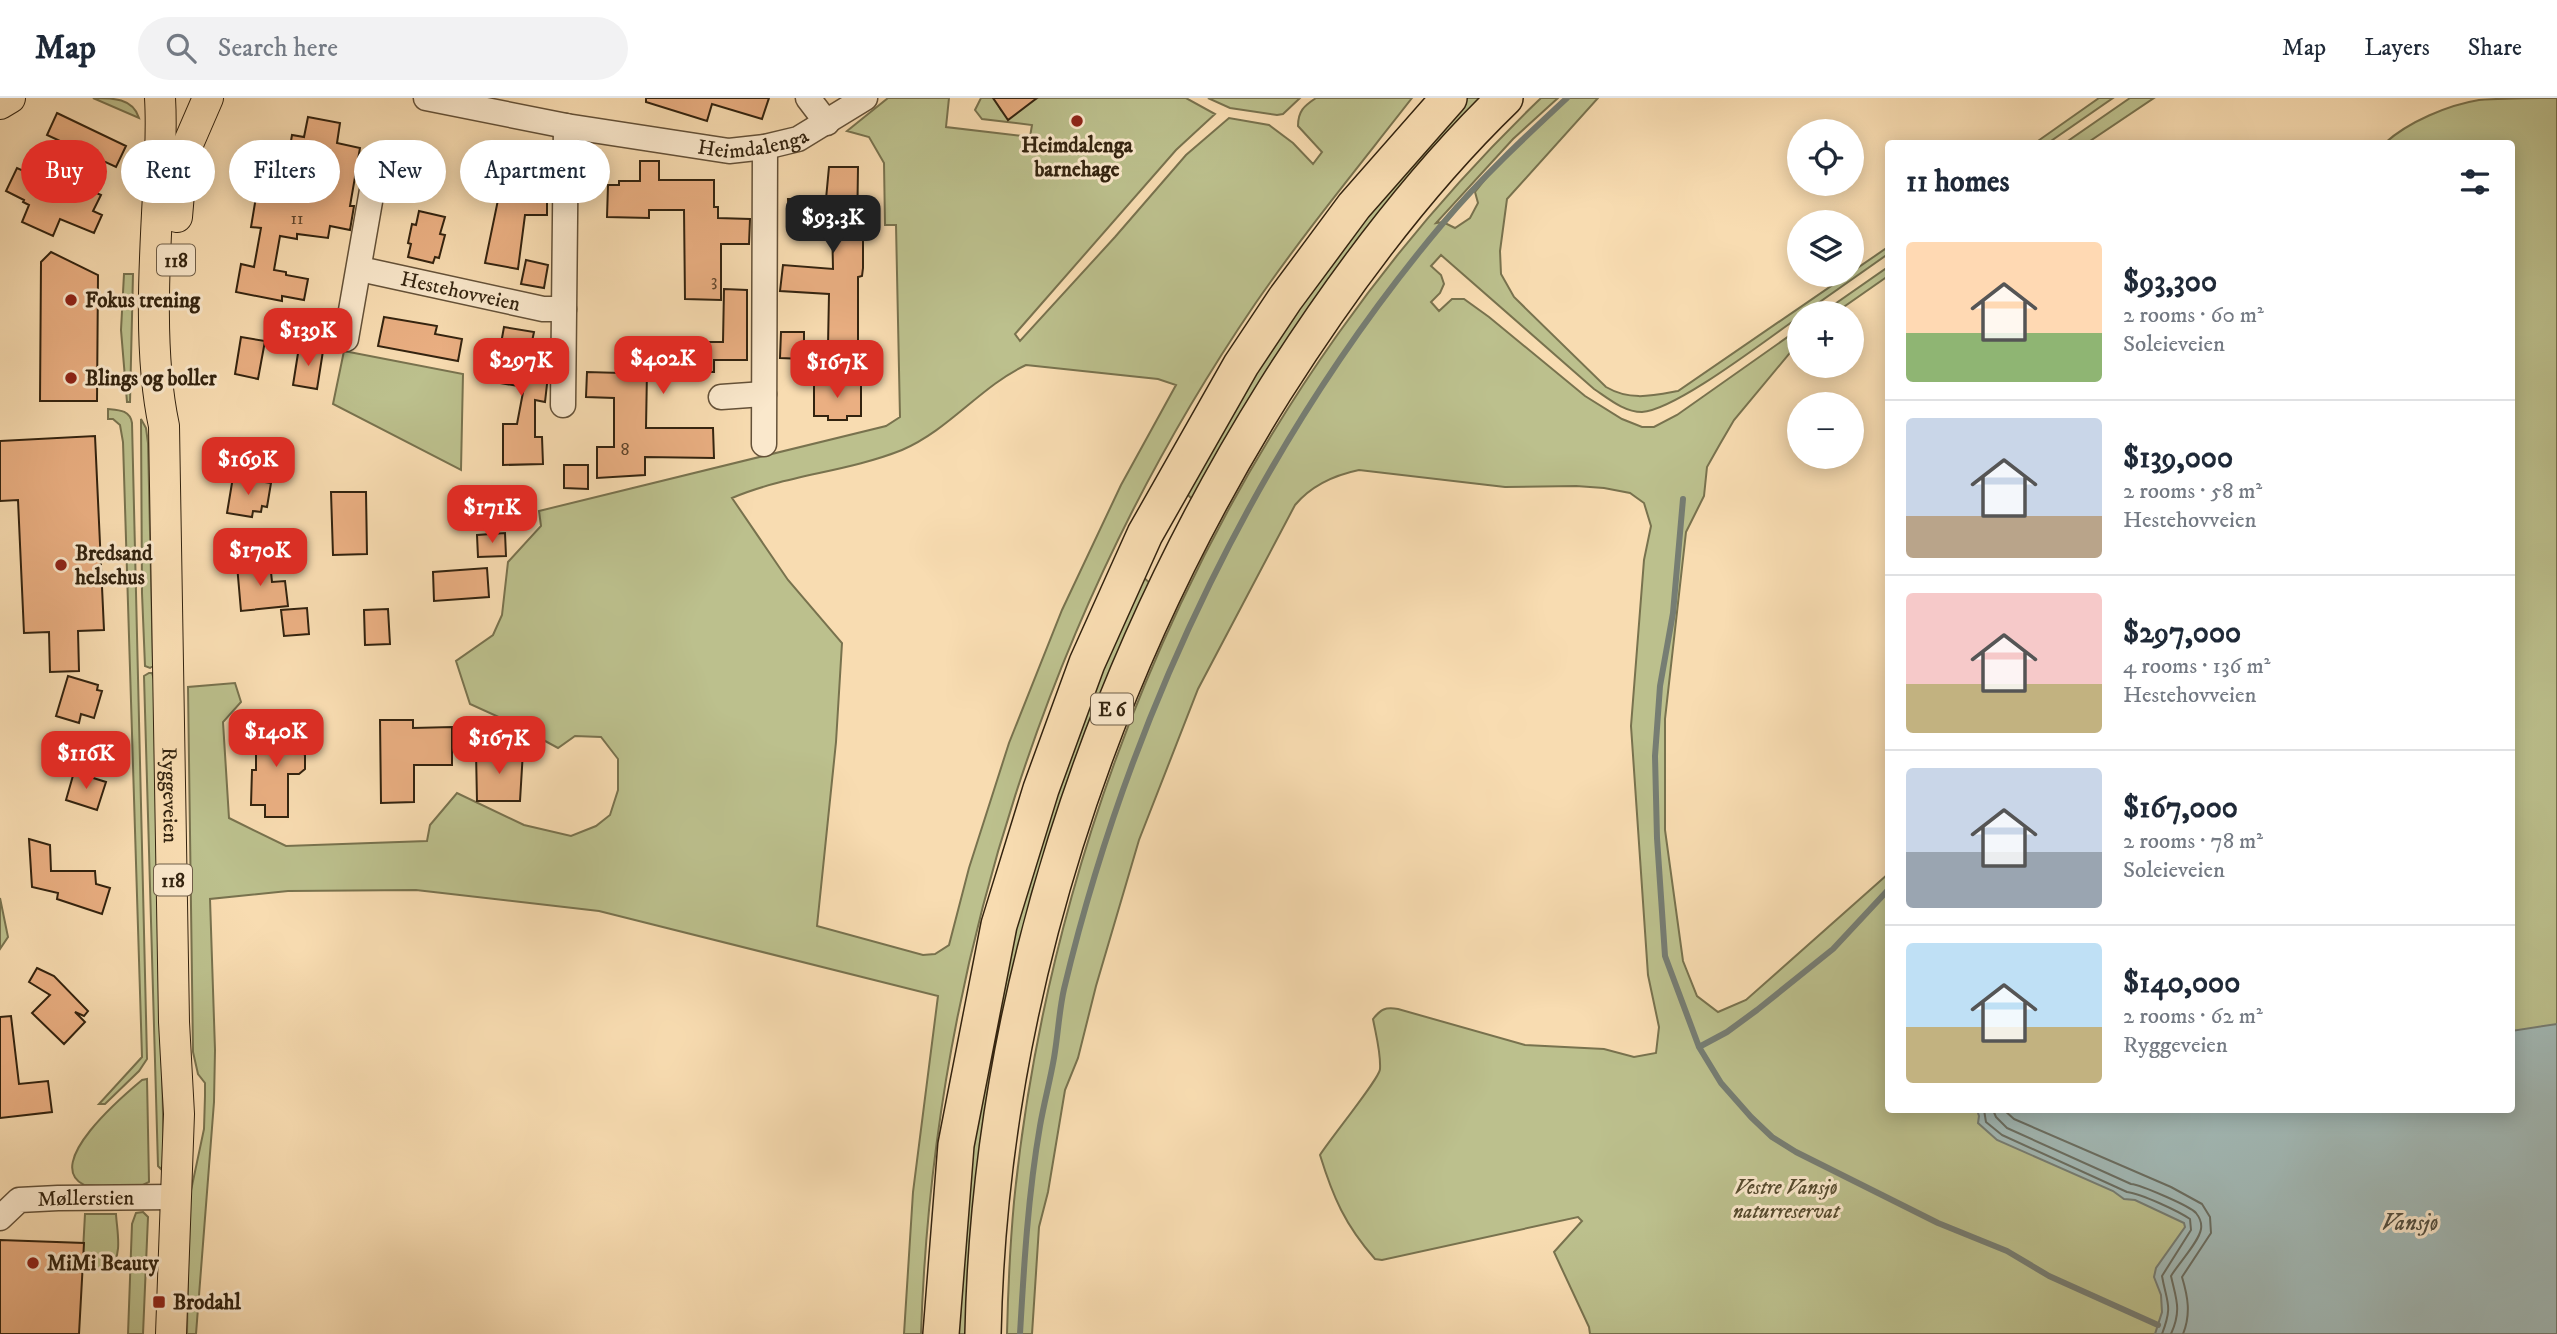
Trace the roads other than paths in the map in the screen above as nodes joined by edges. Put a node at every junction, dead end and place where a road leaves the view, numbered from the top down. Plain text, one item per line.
1 (10, 98) edge
2 (160, 98) edge
3 (208, 98) edge
4 (426, 98) edge
5 (808, 98) edge
6 (865, 98) edge
7 (1449, 98) edge
8 (1504, 98) edge
9 (0, 104) edge
10 (827, 123) junction
11 (566, 127) junction
12 (765, 147) junction
13 (370, 203) edge
14 (360, 269) junction
15 (564, 309) junction
16 (346, 338) dead end
17 (764, 394) junction
18 (721, 397) dead end
19 (563, 405) dead end
20 (164, 426) junction
21 (764, 444) dead end
22 (177, 1198) junction
23 (0, 1218) edge
24 (171, 1334) edge
25 (941, 1334) edge
26 (983, 1334) edge

1 - 9 main road
2 - 20 main road, Ryggeveien / 118
3 - 20 main road, Ryggeveien / 118
4 - 11 street, Heimdalenga
5 - 10 street
6 - 10 street, Heimdalenga
7 - 25 highway, E 6
8 - 26 highway, E 6
10 - 12 street, Heimdalenga
11 - 12 street, Heimdalenga
11 - 15 street
12 - 17 street
13 - 14 street
14 - 15 street, Hestehovveien
14 - 16 street
15 - 19 street
17 - 18 street
17 - 21 street
20 - 22 main road, Ryggeveien / 118
22 - 23 street, Møllerstien
22 - 24 main road, Ryggeveien / 118

